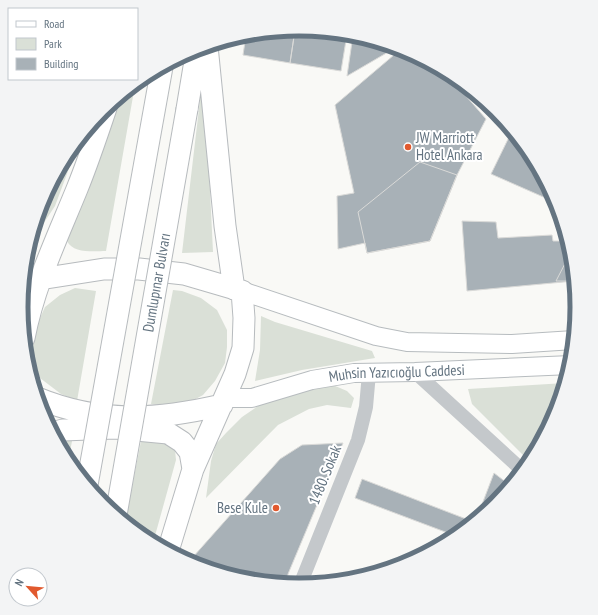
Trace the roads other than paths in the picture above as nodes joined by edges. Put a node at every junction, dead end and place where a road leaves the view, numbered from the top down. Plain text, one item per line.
1 (208, 53) edge
2 (196, 57) edge
3 (161, 75) edge
4 (101, 123) edge
5 (32, 281) edge
6 (238, 290) junction
7 (28, 316) edge
8 (568, 340) edge
9 (564, 365) edge
10 (415, 372) junction
11 (369, 373) junction
12 (45, 401) edge
13 (224, 402) junction
14 (58, 431) edge
15 (518, 466) edge
16 (193, 469) junction
17 (88, 478) edge
18 (117, 508) edge
19 (170, 546) edge
20 (303, 578) edge

1 - 6 highway
2 - 18 highway, Dumlupınar Bulvarı, bridge
3 - 17 highway, bridge
4 - 5 highway
5 - 6 highway
5 - 7 highway
6 - 8 main road, Muhsin Yazıcıoğlu Caddesi
6 - 13 highway
9 - 10 main road, Muhsin Yazıcıoğlu Caddesi
10 - 11 main road, Muhsin Yazıcıoğlu Caddesi
10 - 15 street
11 - 13 main road, Muhsin Yazıcıoğlu Caddesi
11 - 20 street, 1480. Sokak
12 - 13 highway
13 - 16 highway
14 - 16 highway
16 - 19 highway

